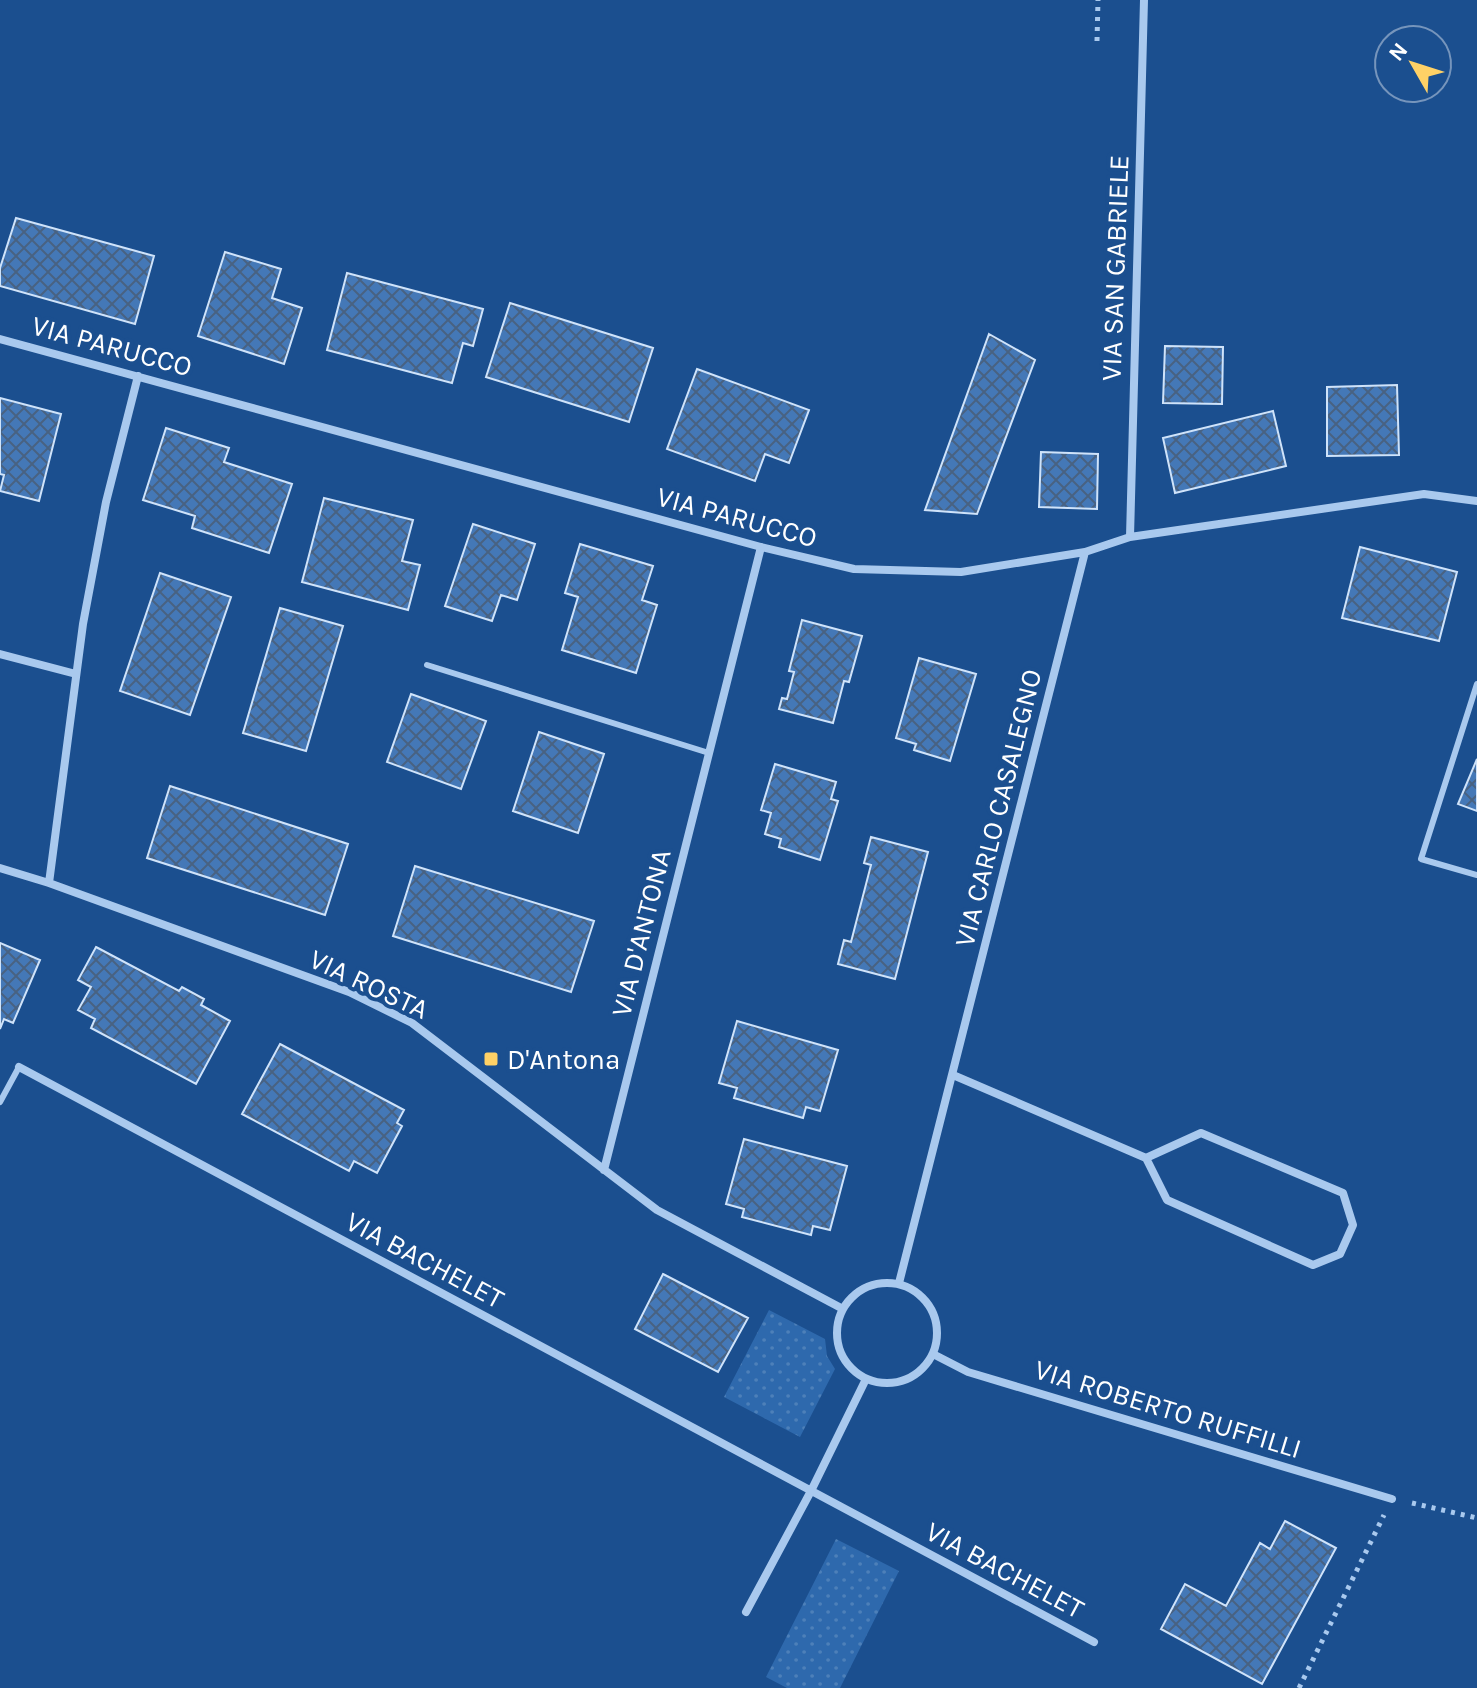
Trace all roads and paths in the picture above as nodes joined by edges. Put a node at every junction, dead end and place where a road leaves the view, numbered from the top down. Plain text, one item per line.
1 (1098, 0) edge
2 (1144, 0) edge
3 (1097, 41) dead end
4 (0, 339) edge
5 (138, 376) junction
6 (1477, 501) edge
7 (1130, 537) junction
8 (761, 547) junction
9 (1085, 552) junction
10 (0, 654) edge
11 (427, 665) dead end
12 (76, 674) junction
13 (1477, 684) edge
14 (709, 753) junction
15 (0, 868) edge
16 (1477, 875) edge
17 (49, 883) junction
18 (19, 1067) joint
19 (953, 1075) junction
20 (0, 1102) edge
21 (1146, 1158) junction
22 (604, 1170) junction
23 (899, 1283) junction
24 (843, 1309) junction
25 (933, 1354) junction
26 (866, 1379) junction
27 (811, 1491) junction
28 (1392, 1499) junction
29 (1477, 1518) edge
30 (746, 1612) dead end
31 (1094, 1642) dead end
32 (1299, 1688) edge

1 - 3 path
2 - 7 street, VIA SAN GABRIELE
4 - 5 street, VIA PARUCCO
5 - 8 street, VIA PARUCCO
5 - 12 street
6 - 7 street, VIA PARUCCO
7 - 9 street, VIA PARUCCO
8 - 9 street, VIA PARUCCO
8 - 14 street, VIA D'ANTONA
9 - 19 street, VIA CARLO CASALEGNO
10 - 12 street
11 - 14 lane
12 - 17 street
13 - 16 lane
14 - 22 street, VIA D'ANTONA
15 - 17 street, VIA ROSTA
17 - 22 street, VIA ROSTA
18 - 20 lane
18 - 27 street, VIA BACHELET
19 - 21 street
19 - 23 street, VIA CARLO CASALEGNO
21 - 21 street
22 - 24 street, VIA ROSTA
23 - 24 street
23 - 25 street
24 - 26 street
25 - 26 street
25 - 28 street, VIA ROBERTO RUFFILLI
26 - 27 street
27 - 30 street
27 - 31 street, VIA BACHELET
28 - 29 path
28 - 32 path

